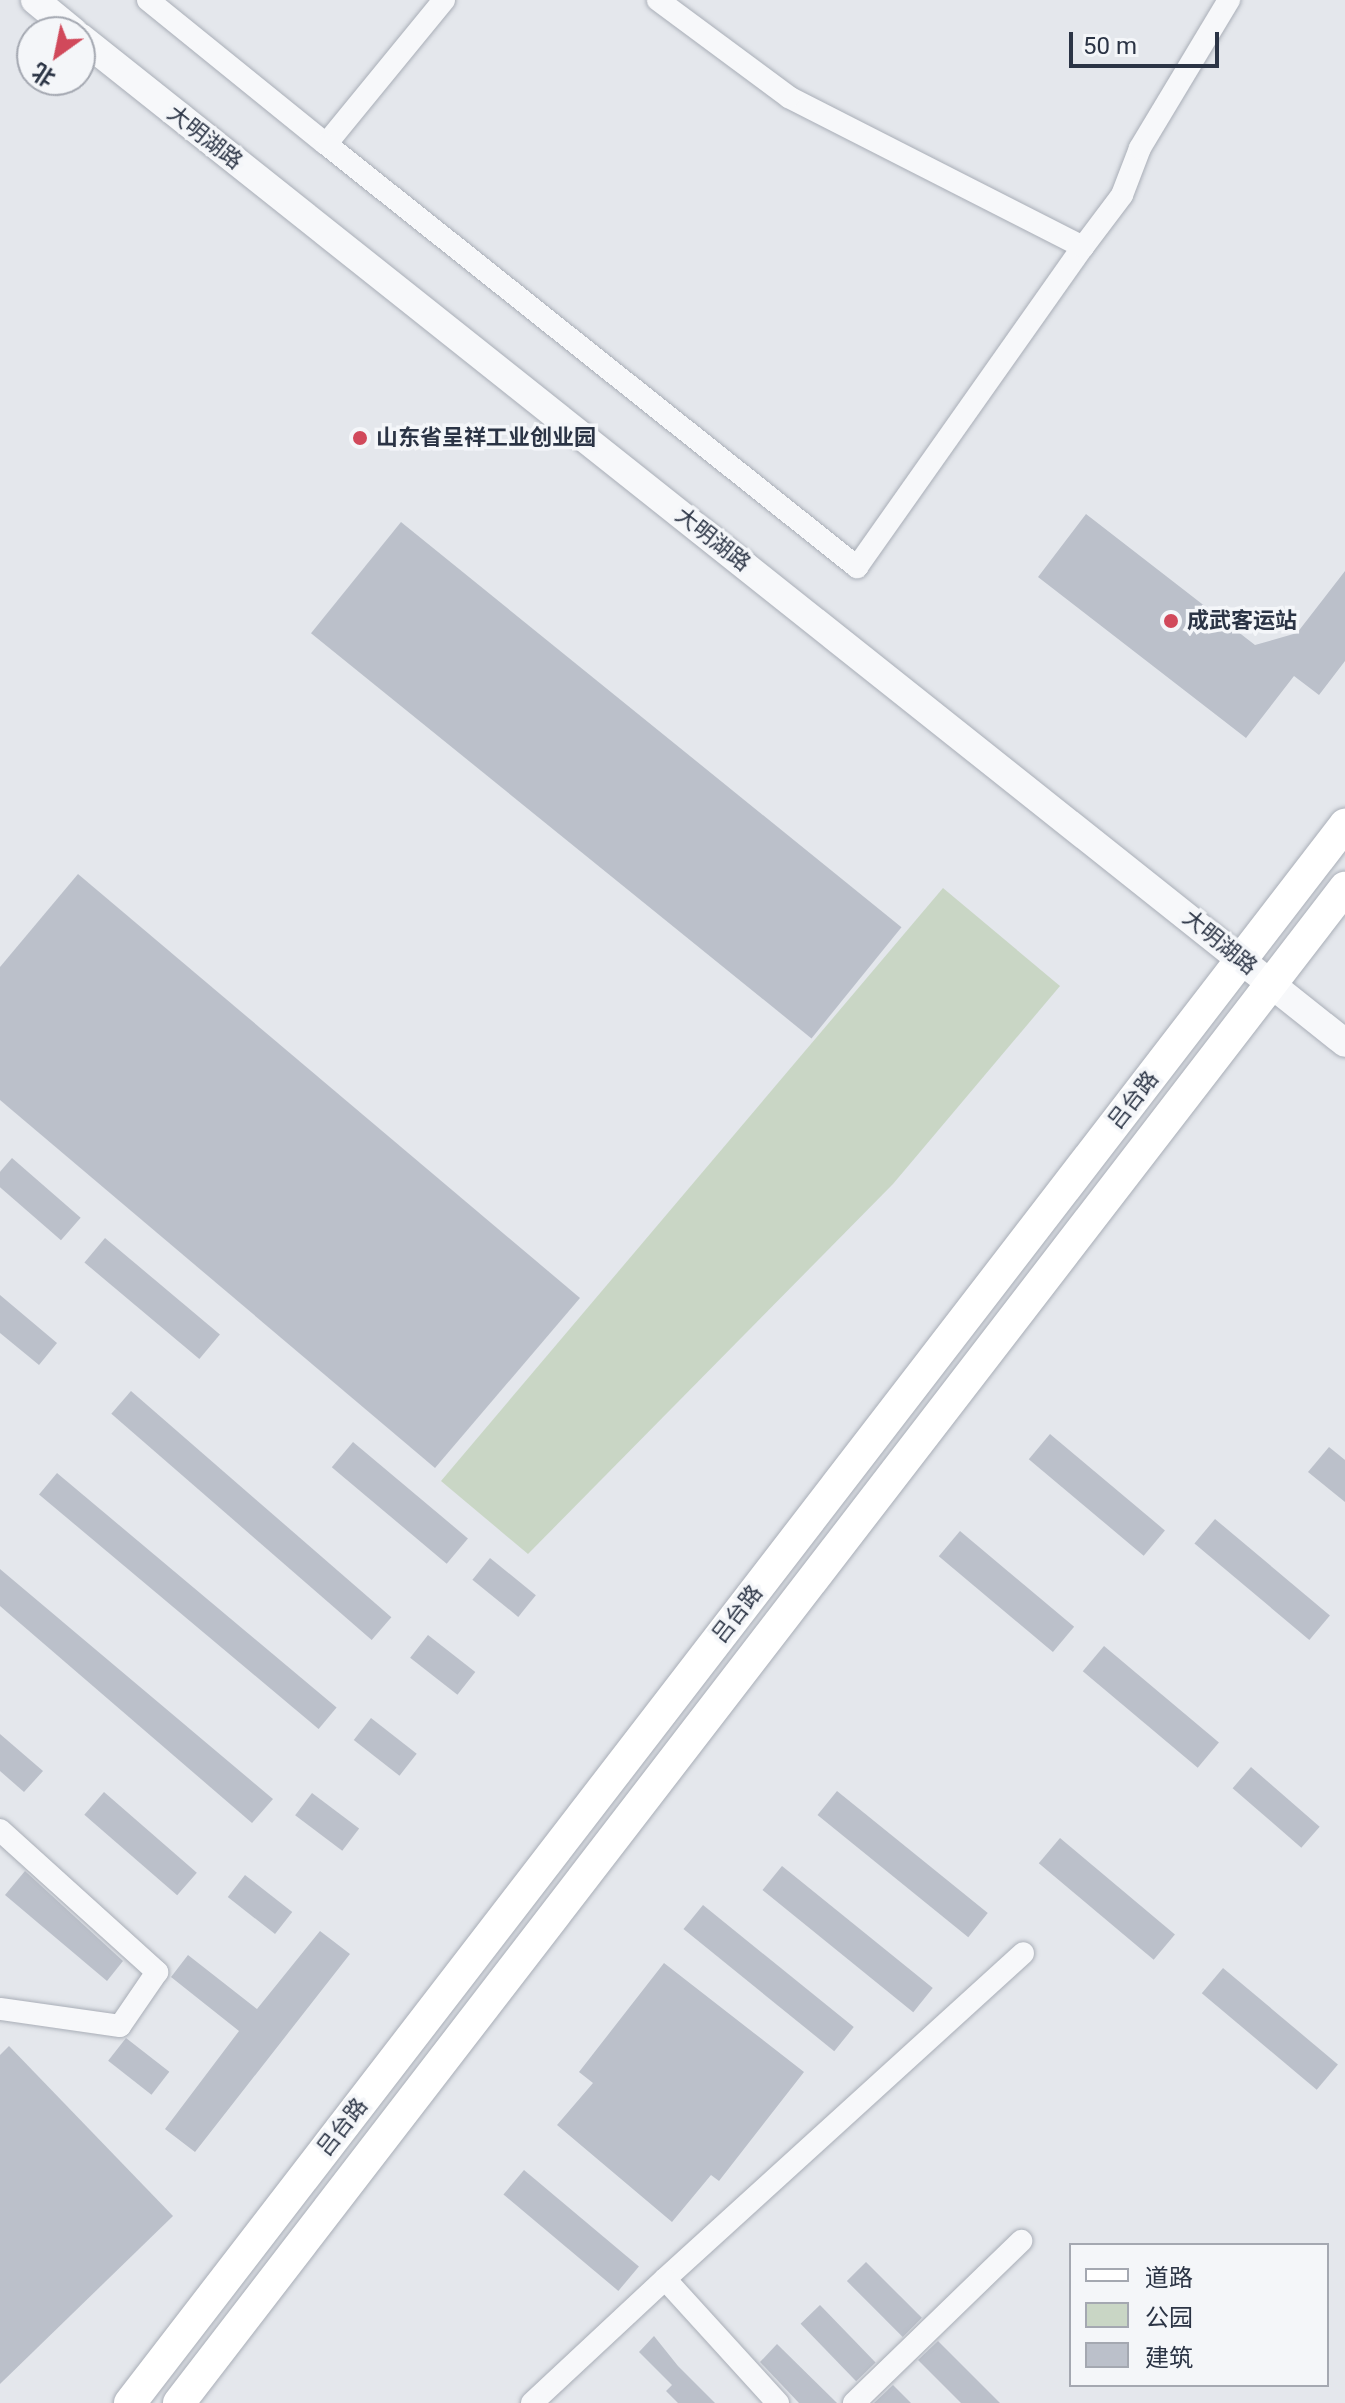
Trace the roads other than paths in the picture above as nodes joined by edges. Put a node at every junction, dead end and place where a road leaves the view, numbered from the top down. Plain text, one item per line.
1 (35, 0) edge
2 (148, 0) edge
3 (444, 0) edge
4 (658, 0) edge
5 (1229, 0) edge
6 (54, 16) edge
7 (96, 50) edge
8 (326, 144) junction
9 (1083, 247) junction
10 (1345, 825) edge
11 (1345, 888) edge
12 (1242, 959) junction
13 (1271, 984) junction
14 (1345, 1043) edge
15 (0, 1830) edge
16 (1023, 1953) dead end
17 (0, 2009) edge
18 (1021, 2241) dead end
19 (665, 2279) junction
20 (130, 2403) edge
21 (179, 2403) edge
22 (532, 2403) edge
23 (778, 2403) edge
24 (854, 2403) edge

1 - 6 street
2 - 8 street
3 - 8 street
4 - 9 street
5 - 9 street
7 - 12 street, 大明湖路
8 - 9 street
10 - 12 main road, 吕台路
11 - 13 main road, 吕台路
12 - 13 street, 大明湖路
12 - 20 main road, 吕台路
13 - 14 street, 大明湖路
13 - 21 main road, 吕台路
15 - 17 street
16 - 19 street
18 - 24 street
19 - 22 street
19 - 23 street

